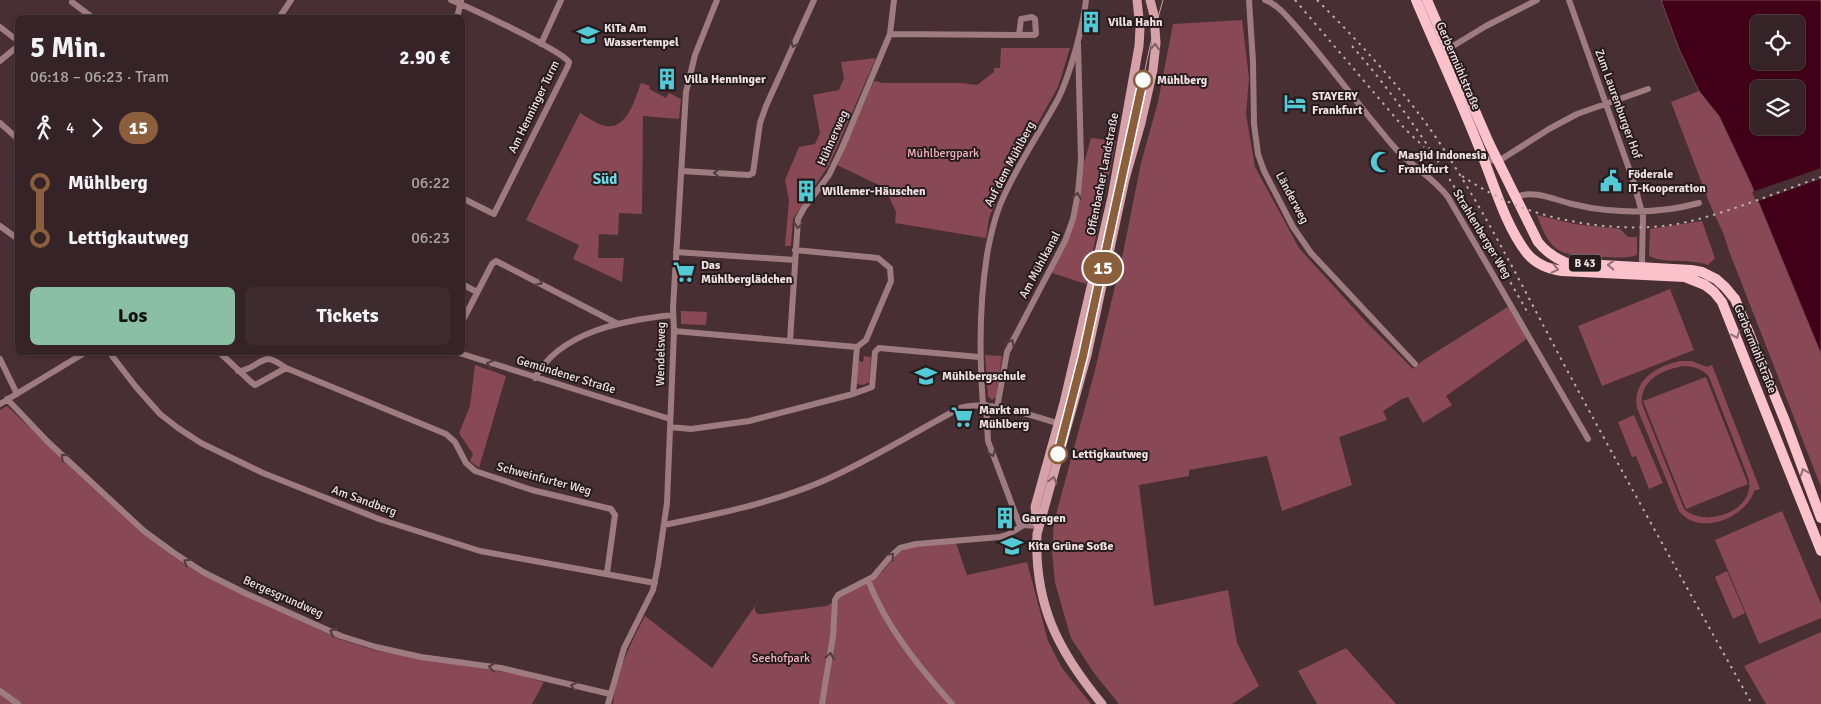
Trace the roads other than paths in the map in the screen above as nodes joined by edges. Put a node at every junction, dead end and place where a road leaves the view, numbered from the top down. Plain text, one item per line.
1 (291, 0) edge
2 (451, 0) edge
3 (561, 0) edge
4 (717, 0) edge
5 (814, 0) edge
6 (894, 0) edge
7 (1086, 0) edge
8 (1137, 0) edge
9 (1149, 0) edge
10 (1249, 0) edge
11 (1253, 0) edge
12 (1265, 0) edge
13 (1416, 0) edge
14 (1427, 0) edge
15 (1537, 0) edge
16 (1569, 0) edge
17 (72, 2) dead end
18 (461, 2) edge
19 (89, 15) edge
20 (281, 15) edge
21 (458, 15) edge
22 (1139, 19) junction
23 (0, 27) edge
24 (890, 34) junction
25 (1019, 35) dead end
26 (1078, 37) junction
27 (15, 39) edge
28 (541, 44) junction
29 (1436, 44) junction
30 (15, 48) edge
31 (1448, 48) junction
32 (0, 61) edge
33 (1648, 89) dead end
34 (1606, 103) junction
35 (0, 123) edge
36 (15, 136) edge
37 (1124, 136) junction
38 (1136, 140) junction
39 (1483, 157) junction
40 (1498, 162) junction
41 (681, 171) junction
42 (1516, 197) junction
43 (465, 200) edge
44 (1699, 202) dead end
45 (1642, 210) junction
46 (0, 226) edge
47 (15, 237) edge
48 (1518, 240) junction
49 (1538, 242) junction
50 (795, 250) junction
51 (676, 252) junction
52 (795, 260) junction
53 (1645, 271) junction
54 (465, 286) edge
55 (477, 292) junction
56 (673, 315) junction
57 (465, 316) edge
58 (618, 324) junction
59 (674, 331) junction
60 (790, 341) junction
61 (857, 348) junction
62 (81, 355) edge
63 (111, 355) edge
64 (222, 355) edge
65 (465, 355) edge
66 (979, 357) junction
67 (0, 359) edge
68 (1415, 364) dead end
69 (286, 368) junction
70 (238, 371) junction
71 (536, 378) junction
72 (16, 394) junction
73 (853, 394) junction
74 (7, 399) junction
75 (0, 404) edge
76 (985, 405) junction
77 (997, 408) junction
78 (670, 419) junction
79 (1058, 424) junction
80 (1068, 427) junction
81 (670, 428) junction
82 (1588, 439) dead end
83 (1821, 518) edge
84 (664, 525) junction
85 (1020, 526) junction
86 (1038, 526) junction
87 (1821, 551) edge
88 (607, 573) junction
89 (868, 580) junction
90 (655, 583) junction
91 (0, 691) edge
92 (610, 694) junction
93 (18, 704) edge
94 (608, 704) edge
95 (822, 704) edge
96 (952, 704) edge
97 (1102, 704) edge

1 - 20 street
2 - 18 street, Am Henninger Turm
3 - 28 street
4 - 41 street, Wendelsweg
5 -> 41 street
6 - 24 street, Hühnerweg
7 - 26 street, Auf dem Mühlberg
8 - 22 main road, Offenbacher Landstraße
9 - 22 main road
38 -> 9 main road, Offenbacher Landstraße
10 - 11 street
10 - 68 street, Länderweg
12 - 82 street, Strahlenberger Weg
13 - 29 main road, Gerbermühlstraße / B 43
14 - 31 main road, Gerbermühlstraße / B 43
15 - 31 street
16 - 34 street, Zum Laurenburger Hof
17 - 19 street
18 - 21 street
18 - 28 street, Am Henninger Turm
22 - 37 main road, Offenbacher Landstraße
23 - 27 street
24 - 25 street
24 -> 50 street, Hühnerweg
26 - 66 street, Auf dem Mühlberg
77 -> 26 street, Am Mühlkanal
28 - 43 street, Am Henninger Turm
29 - 31 street
29 - 39 main road, Gerbermühlstraße / B 43
30 - 32 street
31 - 40 main road, Gerbermühlstraße / B 43
33 - 34 street
34 - 40 street
34 - 45 street, Zum Laurenburger Hof
35 - 36 street
37 - 38 main road
37 - 79 main road, Offenbacher Landstraße
38 - 80 main road, Offenbacher Landstraße
39 - 40 street
39 - 48 main road, Gerbermühlstraße / B 43
40 - 42 main road, Gerbermühlstraße / B 43
41 - 51 street, Wendelsweg
42 - 45 street
42 - 49 main road, Gerbermühlstraße / B 43
44 - 45 street
45 - 53 street, Zum Laurenburger Hof
46 - 47 street
48 - 49 main road
48 -> 53 main road, Gerbermühlstraße / B 43
53 -> 49 main road, Gerbermühlstraße / B 43
50 - 52 street, Hühnerweg
50 - 61 street
51 - 52 street
51 - 56 street, Wendelsweg
52 - 60 street, Hühnerweg
83 -> 53 main road, Gerbermühlstraße / B 43
53 -> 87 main road, Gerbermühlstraße / B 43
54 - 55 street
55 - 57 street
55 -> 58 street
56 - 58 street
56 - 59 street, Wendelsweg
58 - 71 street
59 - 60 street
59 - 78 street, Wendelsweg
60 - 61 street
61 - 73 street
62 - 72 street
63 - 88 street, Am Sandberg
64 - 70 street
71 -> 65 street, Gemündener Straße
66 - 73 street
66 - 76 street, Auf dem Mühlberg
67 - 72 street
69 - 70 street, Schweinfurter Weg
69 - 70 street
69 - 88 street, Schweinfurter Weg
71 - 78 street, Gemündener Straße
72 - 74 street
73 - 81 street
74 - 75 street
92 -> 74 street, Bergesgrundweg
76 - 77 street
76 - 84 street
76 -> 85 street, Auf dem Mühlberg
77 - 79 street
78 - 81 street, Wendelsweg
79 - 80 street
79 - 86 main road, Offenbacher Landstraße
86 -> 80 main road, Offenbacher Landstraße
81 - 84 street, Wendelsweg
84 - 90 street, Wendelsweg
85 - 86 street
89 -> 85 street
86 - 97 main road, Offenbacher Landstraße
88 - 90 street, Am Sandberg
95 -> 89 street
89 - 96 street
90 - 92 street, Wendelsweg
91 - 93 street
92 - 94 street, Wendelsweg

